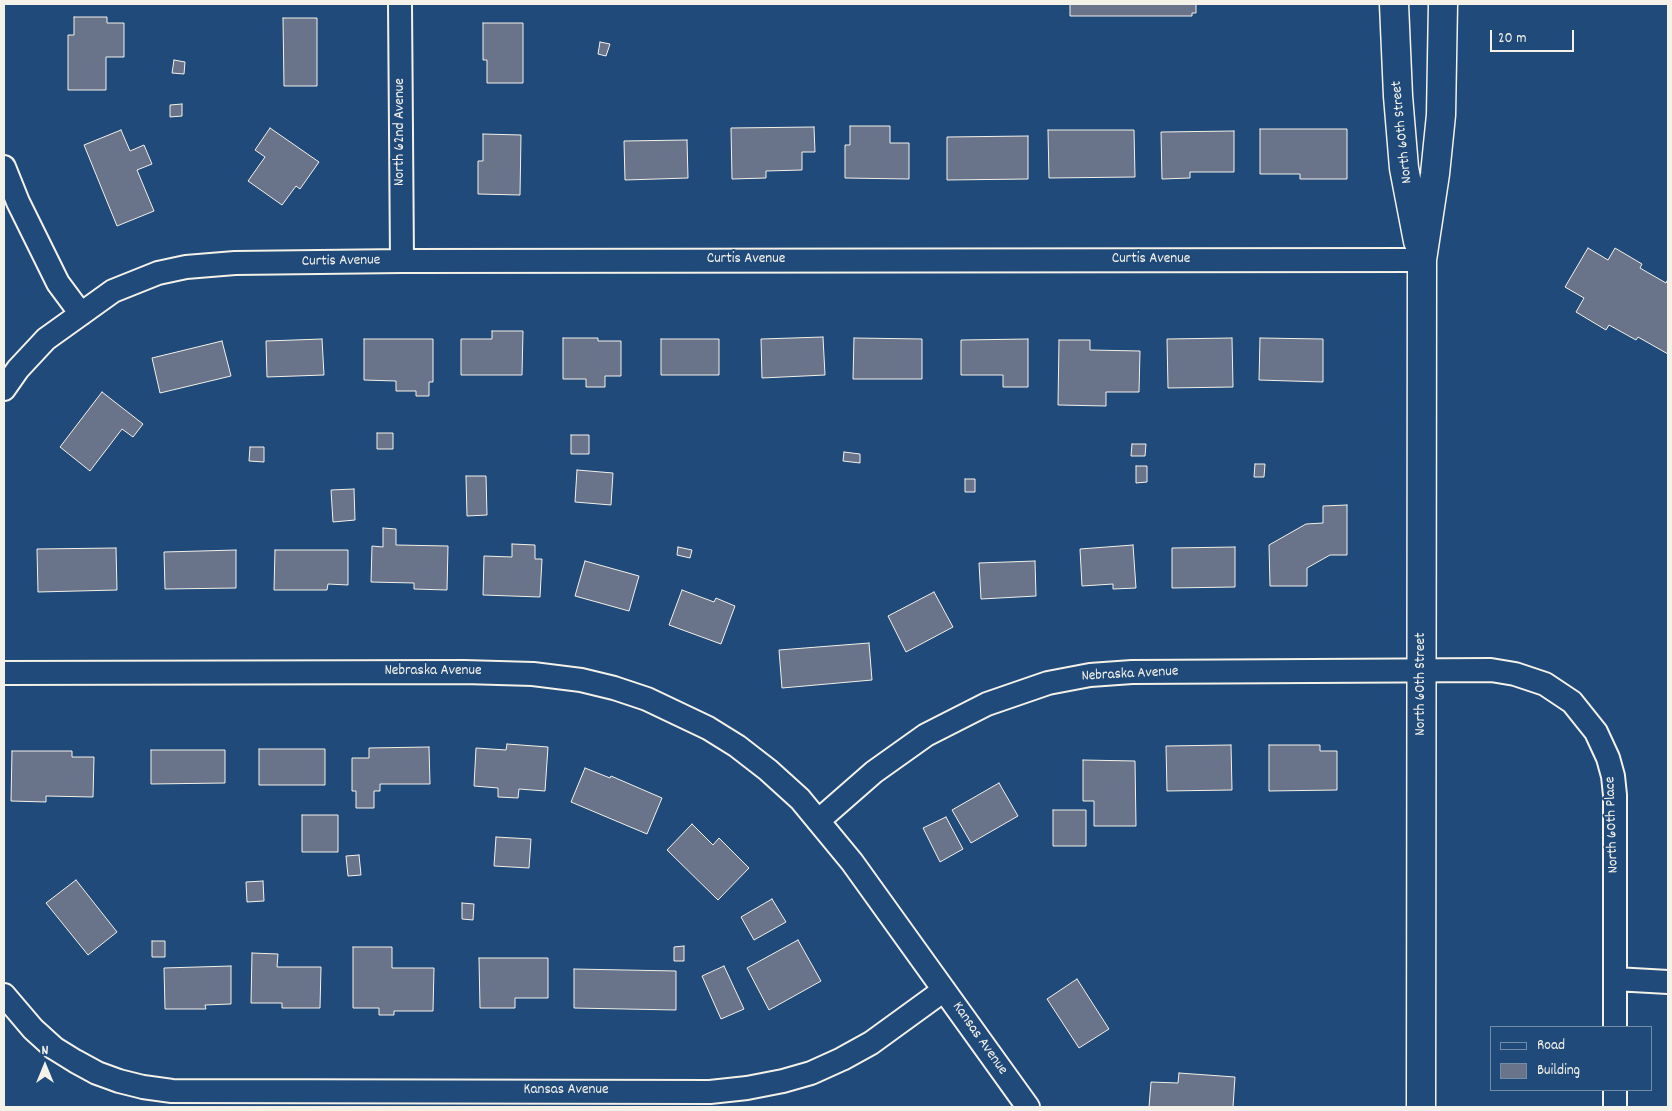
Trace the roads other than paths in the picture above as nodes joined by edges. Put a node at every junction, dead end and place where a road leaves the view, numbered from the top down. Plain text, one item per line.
1 (400, 4) edge
2 (1394, 4) edge
3 (1443, 4) edge
4 (4, 167) edge
5 (1422, 260) junction
6 (402, 261) junction
7 (81, 314) junction
8 (4, 389) edge
9 (1422, 670) junction
10 (4, 673) edge
11 (818, 821) junction
12 (1615, 979) junction
13 (1668, 982) edge
14 (944, 990) junction
15 (4, 995) edge
16 (1615, 1026) edge
17 (1615, 1091) edge
18 (677, 1099) edge
19 (1028, 1107) edge
20 (1421, 1107) edge
21 (1615, 1107) edge

1 - 6 street, North 62nd Avenue
2 - 5 main road, North 60th Street
3 - 5 main road, North 60th Street
4 - 7 street
5 - 6 street, Curtis Avenue
5 - 9 main road, North 60th Street
6 - 7 street, Curtis Avenue
7 - 8 street, Curtis Avenue
9 - 11 street, Nebraska Avenue
9 - 12 street, North 60th Place
9 - 20 main road, North 60th Street
10 - 11 street, Nebraska Avenue
11 - 14 street, Nebraska Avenue
12 - 13 street
12 - 16 street, North 60th Place
14 - 18 street, Kansas Avenue
14 - 19 street, Kansas Avenue
15 - 18 street, Kansas Avenue
17 - 21 street

